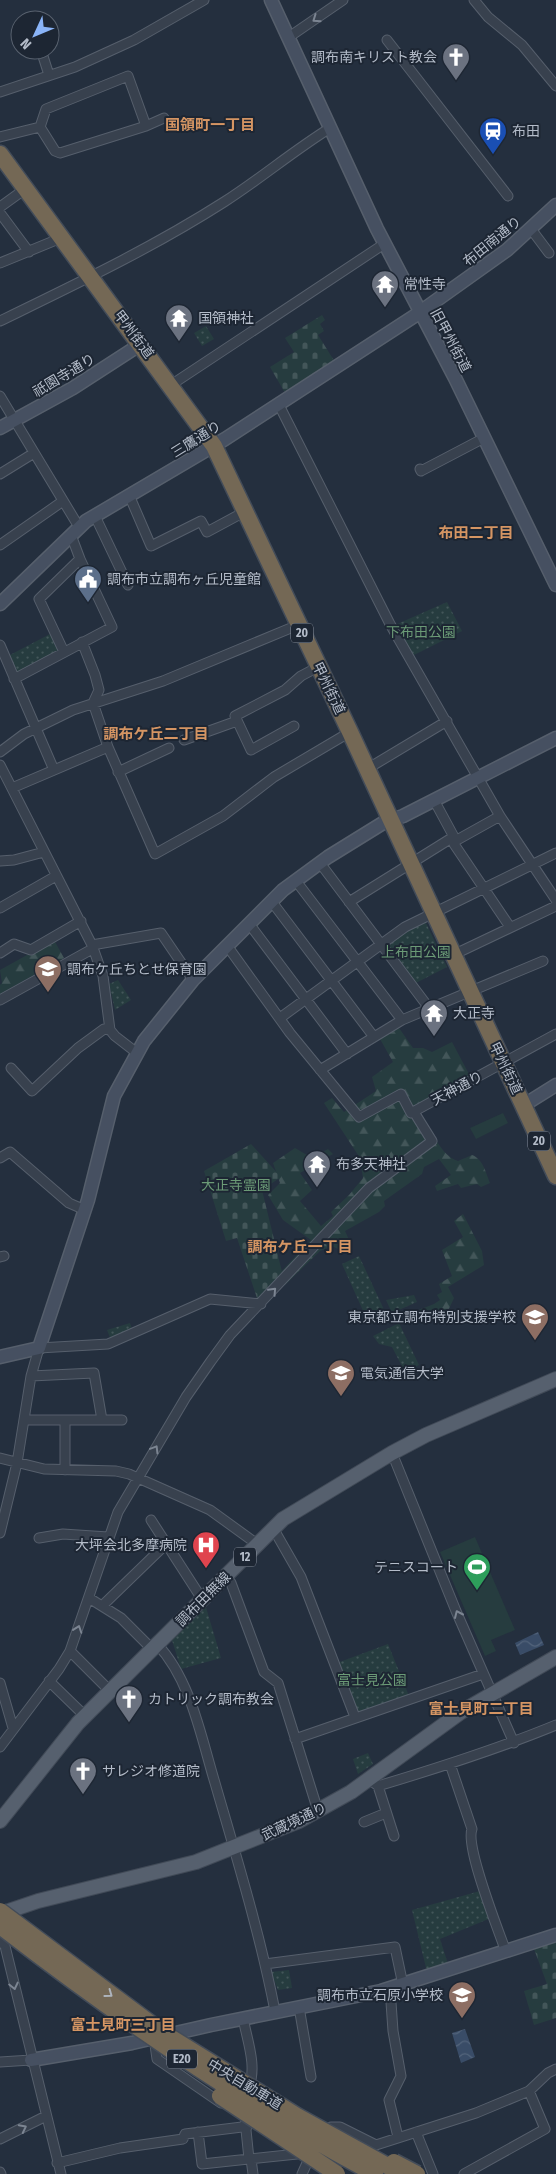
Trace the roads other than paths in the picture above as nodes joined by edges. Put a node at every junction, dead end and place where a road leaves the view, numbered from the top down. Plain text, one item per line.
1 (204, 0) edge
2 (271, 0) edge
3 (343, 0) edge
4 (474, 0) edge
5 (289, 37) junction
6 (387, 40) dead end
7 (44, 60) edge
8 (49, 75) junction
9 (556, 86) edge
10 (0, 92) edge
11 (164, 118) dead end
12 (146, 126) junction
13 (40, 127) junction
14 (330, 128) junction
15 (0, 137) edge
16 (0, 154) edge
17 (25, 189) junction
18 (508, 196) dead end
19 (556, 205) edge
20 (0, 207) edge
21 (0, 213) edge
22 (532, 229) junction
23 (61, 238) junction
24 (384, 244) junction
25 (29, 252) junction
26 (550, 253) dead end
27 (0, 263) edge
28 (90, 278) junction
29 (419, 312) junction
30 (0, 321) edge
31 (141, 344) junction
32 (171, 384) junction
33 (0, 396) edge
34 (278, 405) junction
35 (15, 420) junction
36 (0, 428) edge
37 (484, 438) junction
38 (214, 446) junction
39 (34, 453) junction
40 (420, 469) dead end
41 (0, 474) edge
42 (129, 495) junction
43 (63, 501) junction
44 (246, 511) junction
45 (95, 516) junction
46 (75, 531) junction
47 (0, 545) edge
48 (80, 559) junction
49 (128, 585) dead end
50 (556, 585) edge
51 (0, 604) edge
52 (298, 625) junction
53 (82, 642) junction
54 (0, 645) edge
55 (64, 652) junction
56 (318, 667) junction
57 (14, 680) junction
58 (93, 703) junction
59 (237, 721) junction
60 (447, 721) junction
61 (294, 726) dead end
62 (34, 729) junction
63 (350, 732) junction
64 (556, 738) edge
65 (184, 740) dead end
66 (108, 747) junction
67 (169, 748) dead end
68 (0, 752) edge
69 (0, 765) edge
70 (367, 769) junction
71 (54, 770) junction
72 (118, 772) junction
73 (478, 778) junction
74 (12, 788) junction
75 (434, 800) junction
76 (500, 816) junction
77 (391, 820) junction
78 (454, 840) junction
79 (44, 852) junction
80 (556, 852) edge
81 (0, 861) edge
82 (320, 862) junction
83 (411, 863) junction
84 (532, 864) junction
85 (56, 876) junction
86 (296, 881) junction
87 (484, 888) junction
88 (556, 900) edge
89 (272, 902) junction
90 (349, 902) junction
91 (556, 906) edge
92 (0, 908) edge
93 (433, 912) junction
94 (81, 921) junction
95 (250, 925) junction
96 (510, 927) junction
97 (380, 943) junction
98 (93, 946) junction
99 (228, 947) junction
100 (0, 953) edge
101 (453, 955) junction
102 (356, 961) junction
103 (543, 962) dead end
104 (193, 980) junction
105 (331, 980) junction
106 (469, 991) junction
107 (306, 999) junction
108 (0, 1000) edge
109 (429, 1008) junction
110 (280, 1018) junction
111 (402, 1020) junction
112 (110, 1030) junction
113 (556, 1034) edge
114 (374, 1037) junction
115 (138, 1053) junction
116 (347, 1054) junction
117 (504, 1063) junction
118 (11, 1068) dead end
119 (320, 1070) junction
120 (556, 1085) edge
121 (524, 1105) junction
122 (412, 1112) junction
123 (0, 1158) edge
124 (556, 1176) edge
125 (85, 1210) junction
126 (261, 1304) junction
127 (39, 1348) junction
128 (0, 1357) edge
129 (31, 1376) junction
130 (556, 1378) edge
131 (24, 1420) junction
132 (65, 1420) junction
133 (102, 1420) junction
134 (122, 1420) dead end
135 (392, 1453) junction
136 (0, 1458) edge
137 (17, 1462) junction
138 (65, 1470) junction
139 (138, 1477) junction
140 (151, 1520) dead end
141 (0, 1528) edge
142 (273, 1528) junction
143 (108, 1537) junction
144 (39, 1538) dead end
145 (166, 1544) junction
146 (258, 1544) junction
147 (226, 1576) junction
148 (89, 1598) junction
149 (202, 1600) junction
150 (103, 1605) junction
151 (155, 1647) junction
152 (70, 1651) junction
153 (556, 1657) edge
154 (483, 1674) junction
155 (49, 1681) junction
156 (0, 1683) edge
157 (110, 1691) junction
158 (492, 1693) junction
159 (85, 1716) junction
160 (355, 1718) junction
161 (556, 1725) edge
162 (13, 1728) junction
163 (295, 1739) junction
164 (514, 1743) junction
165 (0, 1747) edge
166 (450, 1764) junction
167 (374, 1783) junction
168 (318, 1811) junction
169 (386, 1813) junction
170 (0, 1821) edge
171 (364, 1822) dead end
172 (394, 1836) dead end
173 (235, 1847) junction
174 (2, 1909) edge
175 (0, 1926) edge
176 (0, 1932) edge
177 (556, 1935) edge
178 (0, 1940) edge
179 (506, 1952) junction
180 (266, 1964) junction
181 (403, 1985) junction
182 (390, 1988) junction
183 (299, 2007) junction
184 (275, 2011) junction
185 (243, 2018) junction
186 (154, 2038) junction
187 (31, 2060) junction
188 (0, 2062) edge
189 (556, 2069) edge
190 (311, 2077) dead end
191 (529, 2091) junction
192 (236, 2114) junction
193 (46, 2116) junction
194 (297, 2116) junction
195 (248, 2122) junction
196 (198, 2132) junction
197 (416, 2132) junction
198 (398, 2137) junction
199 (0, 2140) edge
200 (297, 2154) junction
201 (250, 2159) junction
202 (308, 2161) junction
203 (56, 2163) junction
204 (61, 2174) edge
205 (253, 2174) edge
206 (302, 2174) edge
207 (327, 2174) edge
208 (337, 2174) edge
209 (375, 2174) edge
210 (402, 2174) edge
211 (418, 2174) edge
212 (432, 2174) edge
213 (464, 2174) edge

1 - 8 street
2 - 5 street, 旧甲州街道
3 -> 5 street
4 - 9 street
5 - 14 street, 旧甲州街道
6 - 18 street
7 - 8 street
8 - 10 street
11 - 12 street
12 - 13 street
12 - 13 street
13 - 15 street
14 - 24 street, 旧甲州街道
14 - 28 street
16 - 17 highway, 甲州街道 / 20
17 - 20 street
17 - 23 highway, 甲州街道 / 20
19 - 22 street, 布田南通り
21 - 25 street
22 - 26 street
22 - 29 street, 布田南通り
23 - 25 street
23 - 28 highway, 甲州街道 / 20
24 - 29 street, 旧甲州街道
24 - 32 street
25 - 27 street
28 - 30 street
28 - 31 highway, 甲州街道 / 20
29 - 34 street, 三鷹通り
29 - 37 street, 旧甲州街道
31 - 32 highway, 甲州街道 / 20
31 - 35 street, 祇園寺通り
32 - 38 highway, 甲州街道 / 20
33 - 35 street
34 - 38 street, 三鷹通り
34 - 60 street
35 - 36 street, 祇園寺通り
35 - 39 street
37 - 40 street
37 - 50 street, 旧甲州街道
38 - 42 street, 三鷹通り
38 - 44 highway, 甲州街道 / 20
39 - 41 street
39 - 43 street
42 - 44 street
42 - 45 street, 三鷹通り
43 - 46 street
43 - 47 street
44 - 52 highway, 甲州街道 / 20
45 - 46 street, 三鷹通り
45 - 49 street
46 - 48 street
46 - 51 street, 三鷹通り
48 - 53 street
48 - 55 street
52 - 56 highway, 甲州街道 / 20
52 - 58 street
53 - 55 street
53 - 58 street
54 - 57 street
55 - 57 street
56 - 59 street
56 - 63 highway, 甲州街道 / 20
57 - 62 street
58 - 62 street
58 - 66 street
59 - 61 street
59 - 65 street
60 - 70 street
60 - 73 street
62 - 68 street
62 - 71 street
63 - 70 highway, 甲州街道 / 20
63 - 72 street
64 - 73 street
66 - 71 street
66 - 72 street
67 - 72 street
69 - 74 street
70 - 77 highway, 甲州街道 / 20
71 - 74 street
73 - 75 street
73 - 76 street
74 - 79 street
75 - 77 street
75 - 78 street
76 - 78 street
76 - 84 street
77 - 82 street
77 - 83 highway, 甲州街道 / 20
78 - 83 street
78 - 87 street
79 - 81 street
79 - 85 street
80 - 84 street
82 - 86 street
82 - 90 street
83 - 90 street
83 - 93 highway, 甲州街道 / 20
84 - 87 street
84 - 88 street
85 - 92 street
85 - 94 street
86 - 89 street
86 - 102 street
87 - 93 street
87 - 96 street
89 - 95 street
89 - 105 street
90 - 97 street
91 - 96 street
93 - 97 street
93 - 101 highway, 甲州街道 / 20
94 - 98 street
94 - 100 street
95 - 99 street
95 - 107 street
96 - 101 street
97 - 102 street
97 - 109 street
98 - 104 street
98 - 108 street
98 - 112 street
99 - 104 street
99 - 110 street
101 - 106 highway, 甲州街道 / 20
102 - 105 street
102 - 111 street
103 - 106 street
104 - 115 street
105 - 107 street
105 - 114 street
106 - 109 street
106 - 117 highway, 甲州街道 / 20
107 - 110 street
107 - 116 street
109 - 111 street
110 - 119 street
111 - 114 street
112 - 115 street
112 - 118 street
113 - 117 street, 天神通り
114 - 116 street
115 - 125 street
116 - 119 street
117 - 121 highway, 甲州街道 / 20
117 - 122 street, 天神通り
119 - 122 street
120 - 121 street
121 - 124 highway, 甲州街道 / 20
126 -> 122 street
123 - 125 street
125 - 127 street
126 - 127 street
139 -> 126 street
127 - 128 street
127 - 129 street
129 - 131 street
129 - 133 street
130 - 135 main road, 調布田無線 / 12
131 - 132 street
131 - 137 street
132 - 133 street
132 - 138 street
133 - 134 street
135 - 142 main road, 調布田無線 / 12
154 -> 135 street
136 - 137 street
137 - 138 street
137 - 141 street
138 - 139 street
139 - 143 street
139 - 146 street
140 - 145 street
142 - 146 main road, 調布田無線 / 12
142 - 160 street
143 - 144 street
143 - 148 street
145 - 149 street
145 - 150 street
146 - 147 main road, 調布田無線 / 12
147 - 149 main road, 調布田無線 / 12
147 - 163 street
148 - 150 street
152 -> 148 street
149 - 151 main road, 調布田無線 / 12
150 - 151 street
151 - 157 main road, 調布田無線 / 12
151 - 173 street
152 - 155 street
152 - 157 street
153 - 158 main road, 武蔵境通り
154 - 158 street
154 - 160 street
155 - 159 street
155 - 162 street
156 - 162 street
157 - 159 main road, 調布田無線 / 12
158 - 164 street
158 - 167 main road, 武蔵境通り
159 - 170 main road, 調布田無線 / 12
160 - 163 street
161 - 164 street
162 - 165 street
163 - 168 street
164 - 166 street
166 - 167 street
166 - 179 street
167 - 168 main road, 武蔵境通り
167 - 169 street
168 - 173 main road, 武蔵境通り
169 - 171 street
169 - 172 street
173 - 174 main road, 武蔵境通り
173 - 180 street
174 -> 194 highway, 中央自動車道 / E20, bridge
175 - 209 highway, 中央自動車道 / E20, bridge
176 - 208 highway, bridge
177 - 179 street
178 -> 187 street
179 - 181 street
180 - 181 street
180 - 184 street
181 - 182 street
182 - 183 street
182 - 198 street
183 - 184 street
183 - 190 street
184 - 185 street
185 - 186 street
185 - 192 street
186 - 187 street
186 - 192 street
187 - 188 street
187 - 193 street
189 - 191 street
191 - 197 street
191 - 213 street
192 - 195 street
199 -> 193 street
193 - 203 street
194 - 210 highway, 中央自動車道 / E20, bridge
194 - 211 highway, bridge
195 - 196 street
195 - 200 street
195 - 201 street
196 - 201 street
196 - 203 street
197 - 198 street
197 - 212 street
198 - 202 street
200 - 201 street
200 - 202 street
201 - 205 street
202 - 206 street
202 - 207 street
203 - 204 street

